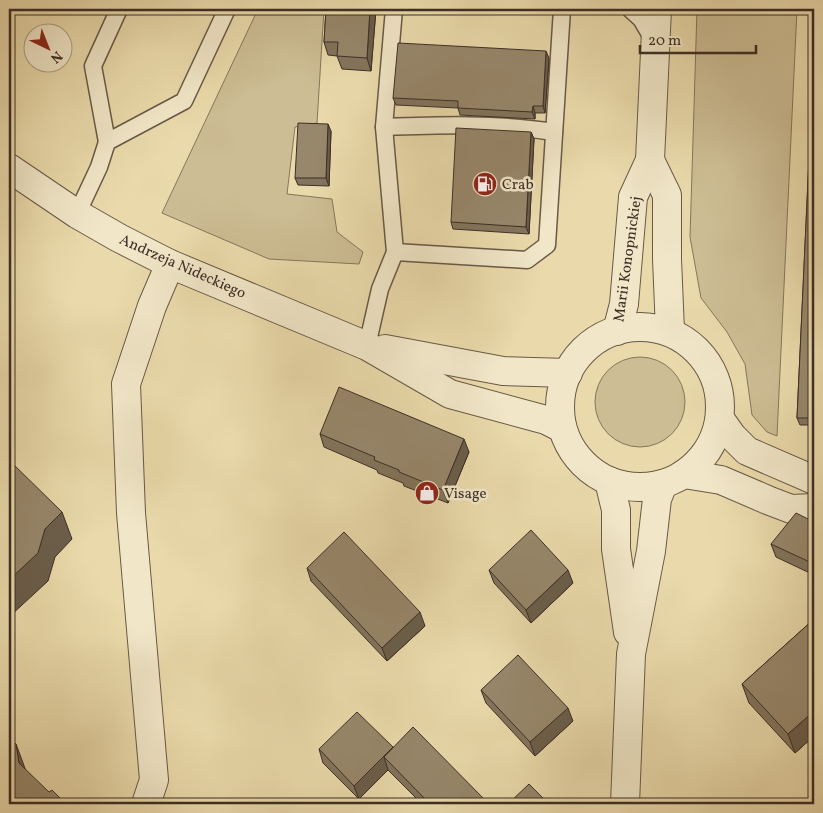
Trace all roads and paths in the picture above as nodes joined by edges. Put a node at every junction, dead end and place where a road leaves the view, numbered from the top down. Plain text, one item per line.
1 (118, 9) edge
2 (227, 9) edge
3 (394, 9) edge
4 (562, 9) edge
5 (630, 9) edge
6 (657, 9) edge
7 (656, 44) junction
8 (384, 127) junction
9 (554, 132) junction
10 (108, 142) junction
11 (650, 160) junction
12 (9, 168) edge
13 (77, 214) junction
14 (395, 252) junction
15 (170, 264) junction
16 (617, 330) junction
17 (670, 331) junction
18 (367, 346) junction
19 (568, 373) junction
20 (720, 419) junction
21 (562, 428) junction
22 (673, 479) junction
23 (609, 480) junction
24 (814, 480) edge
25 (814, 508) edge
26 (631, 654) junction
27 (146, 804) edge
28 (625, 804) edge

1 - 10 lane
2 - 10 lane
3 - 8 lane
4 - 9 lane
5 - 7 lane
6 - 7 street, Marii Konopnickiej
7 - 11 street, Marii Konopnickiej
8 - 9 lane
8 - 14 lane
9 - 14 lane
10 - 13 lane
11 - 16 street, Marii Konopnickiej
11 - 17 street, Marii Konopnickiej
12 - 13 street, Andrzeja Nideckiego
13 - 15 street, Andrzeja Nideckiego
14 - 18 lane
15 - 18 street, Andrzeja Nideckiego
15 - 27 street
16 - 17 street
16 - 19 street
17 - 20 street
18 - 19 street, Andrzeja Nideckiego
18 - 21 street, Andrzeja Nideckiego
19 - 21 street
20 - 22 street
20 - 24 street
21 - 23 street
22 - 23 street
22 - 25 street
22 - 26 street
23 - 26 street
26 - 28 street

